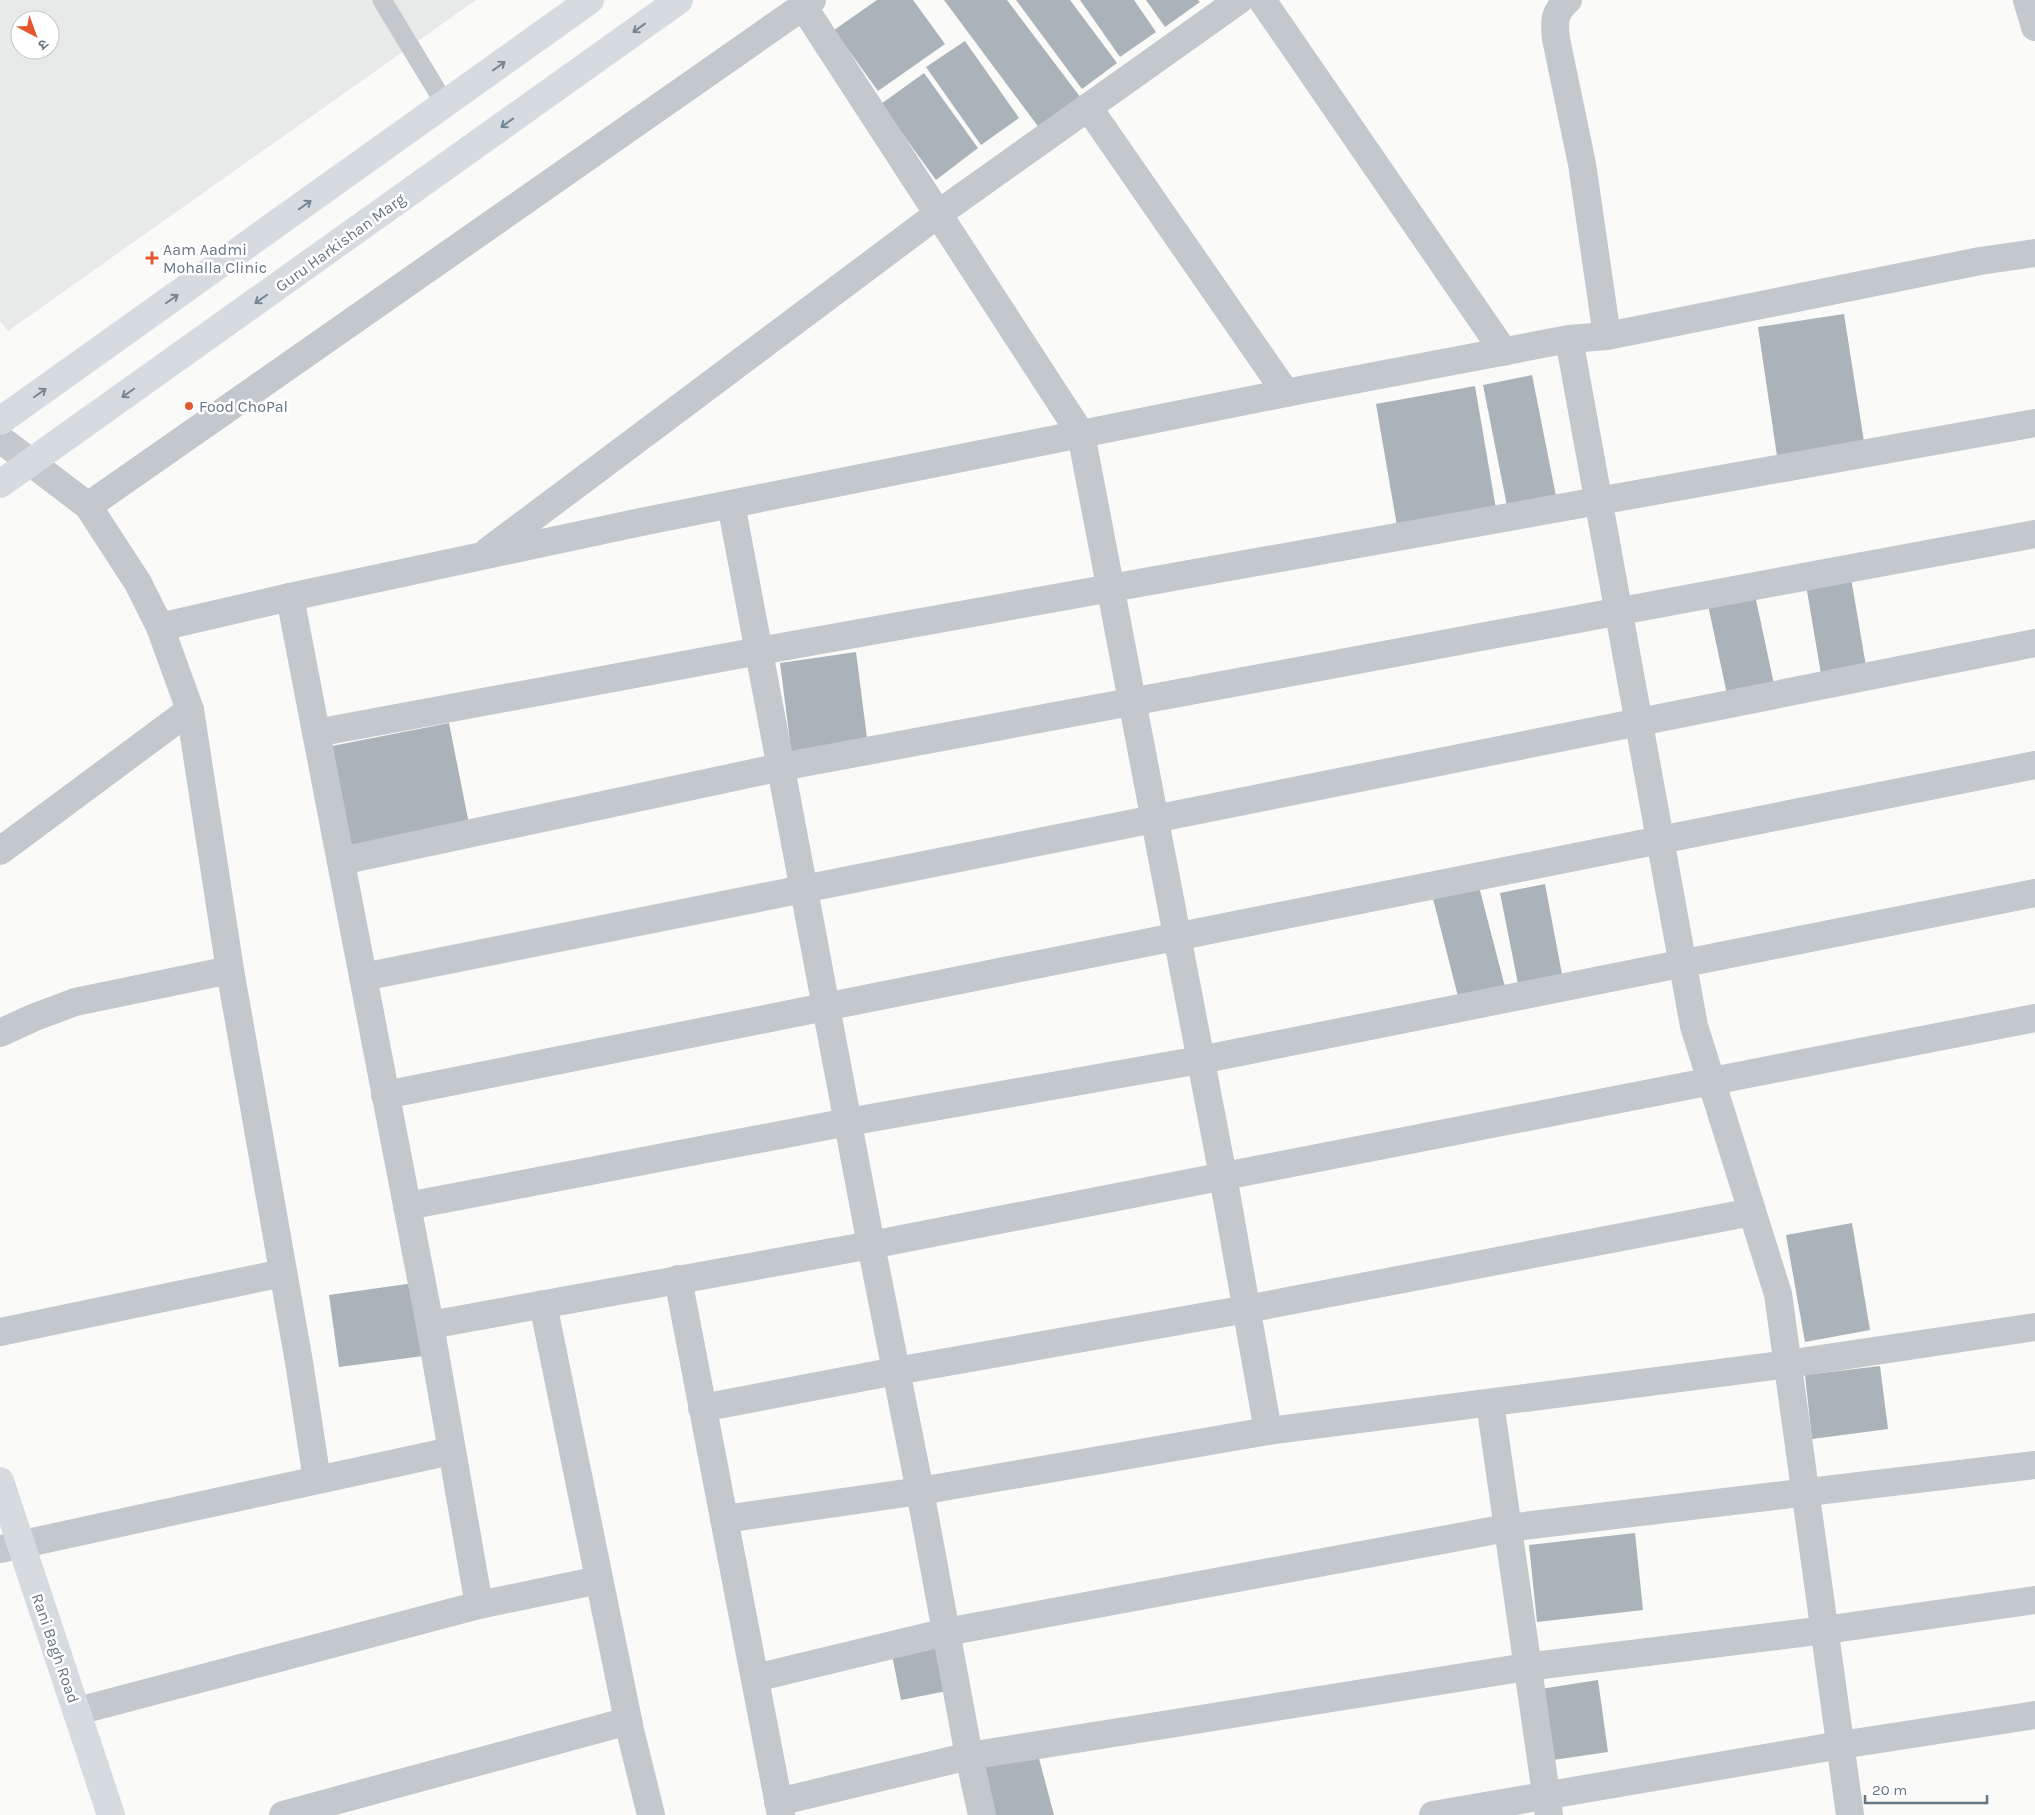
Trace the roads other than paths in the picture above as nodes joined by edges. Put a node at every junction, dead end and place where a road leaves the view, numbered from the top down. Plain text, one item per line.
1 (382, 0) edge
2 (590, 0) edge
3 (678, 0) edge
4 (1239, 0) edge
5 (1262, 0) edge
6 (1568, 0) edge
7 (2027, 0) edge
8 (807, 3) edge
9 (2035, 27) edge
10 (445, 104) junction
11 (1088, 107) junction
12 (938, 214) junction
13 (2035, 253) edge
14 (1607, 336) junction
15 (1569, 339) junction
16 (1504, 352) junction
17 (1286, 393) junction
18 (0, 421) edge
19 (2035, 423) edge
20 (1081, 434) junction
21 (0, 439) edge
22 (30, 463) junction
23 (0, 484) edge
24 (1598, 501) junction
25 (731, 504) junction
26 (88, 506) junction
27 (2035, 534) edge
28 (481, 556) junction
29 (1110, 588) junction
30 (290, 596) junction
31 (1619, 611) junction
32 (160, 627) junction
33 (2035, 643) edge
34 (759, 651) junction
35 (1132, 702) junction
36 (190, 710) junction
37 (1638, 722) junction
38 (316, 733) junction
39 (2035, 765) edge
40 (781, 767) junction
41 (1154, 818) junction
42 (1660, 840) junction
43 (0, 851) edge
44 (341, 861) junction
45 (803, 887) junction
46 (2035, 893) edge
47 (1177, 937) junction
48 (1682, 964) junction
49 (230, 970) junction
50 (363, 977) junction
51 (826, 1008) junction
52 (2035, 1018) edge
53 (0, 1033) edge
54 (1200, 1060) junction
55 (1711, 1081) junction
56 (385, 1095) junction
57 (848, 1122) junction
58 (1223, 1176) junction
59 (407, 1206) junction
60 (1752, 1212) junction
61 (871, 1245) junction
62 (283, 1273) junction
63 (678, 1279) junction
64 (544, 1304) junction
65 (1247, 1309) junction
66 (430, 1325) junction
67 (2035, 1326) edge
68 (0, 1332) edge
69 (1788, 1364) junction
70 (896, 1371) junction
71 (1490, 1403) junction
72 (702, 1408) junction
73 (1268, 1431) junction
74 (451, 1451) junction
75 (2035, 1465) edge
76 (317, 1480) junction
77 (0, 1481) edge
78 (920, 1491) junction
79 (1806, 1493) junction
80 (724, 1519) junction
81 (1507, 1528) junction
82 (10, 1546) edge
83 (599, 1580) junction
84 (2035, 1600) edge
85 (479, 1605) junction
86 (1825, 1630) junction
87 (946, 1632) junction
88 (1526, 1668) junction
89 (755, 1678) junction
90 (78, 1711) junction
91 (2035, 1715) edge
92 (628, 1721) junction
93 (1842, 1745) junction
94 (969, 1756) junction
95 (1547, 1805) edge
96 (780, 1808) edge
97 (111, 1815) edge
98 (282, 1815) edge
99 (651, 1815) edge
100 (982, 1815) edge
101 (1433, 1815) edge
102 (1850, 1815) edge

1 - 10 lane
10 -> 2 main road
3 -> 22 main road, Guru Harkishan Marg
4 - 11 street
5 - 16 street
6 - 14 street
7 - 9 street
8 - 12 street
8 - 26 street
18 -> 10 main road
11 - 12 street
11 - 17 street
12 - 20 street
12 - 28 street
13 - 14 street
14 - 15 street
15 - 16 street
15 - 24 street
16 - 17 street
17 - 20 street
19 - 24 street
20 - 25 street
20 - 29 street
21 - 22 street
22 - 23 main road, Guru Harkishan Marg
22 - 26 street
24 - 29 street
24 - 31 street
25 - 28 street
25 - 34 street
26 - 32 street
27 - 31 street
28 - 30 street
29 - 34 street
29 - 35 street
30 - 32 street
30 - 38 street
31 - 35 street
31 - 37 street
32 - 36 street
33 - 37 street
34 - 38 street
34 - 40 street
35 - 40 street
35 - 41 street
36 - 43 street
36 - 49 street
37 - 41 street
37 - 42 street
38 - 44 street
39 - 42 street
40 - 44 street
40 - 45 street
41 - 45 street
41 - 47 street
42 - 47 street
42 - 48 street
44 - 50 street
45 - 50 street
45 - 51 street
46 - 48 street
47 - 51 street
47 - 54 street
48 - 54 street
48 - 55 street
49 - 53 street
49 - 62 street
50 - 56 street
51 - 56 street
51 - 57 street
52 - 55 street
54 - 57 street
54 - 58 street
55 - 58 street
55 - 60 street
56 - 59 street
57 - 59 street
57 - 61 street
58 - 61 street
58 - 65 street
59 - 66 street
60 - 65 street
60 - 69 street
61 - 63 street
61 - 70 street
62 - 68 street
62 - 76 street
63 - 64 street
63 - 72 street
64 - 66 street
64 - 83 street
65 - 70 street
65 - 73 street
66 - 74 street
67 - 69 street
69 - 71 street
69 - 79 street
70 - 72 street
70 - 78 street
71 - 73 street
71 - 81 street
72 - 80 street
73 - 78 street
74 - 76 street
74 - 85 street
75 - 79 street
76 - 82 street
77 - 82 main road, Rani Bagh Road
78 - 80 street
78 - 87 street
79 - 81 street
79 - 86 street
80 - 89 street
81 - 87 street
81 - 88 street
82 - 90 main road, Rani Bagh Road
83 - 85 street
83 - 92 street
84 - 86 street
85 - 90 street
86 - 88 street
86 - 93 street
87 - 89 street
87 - 94 street
88 - 94 street
88 - 95 street
89 - 96 street
90 - 97 main road, Rani Bagh Road
91 - 93 street
92 - 98 street
92 - 99 street
93 - 95 street
93 - 102 street
94 - 96 street
94 - 100 street
95 - 101 street

